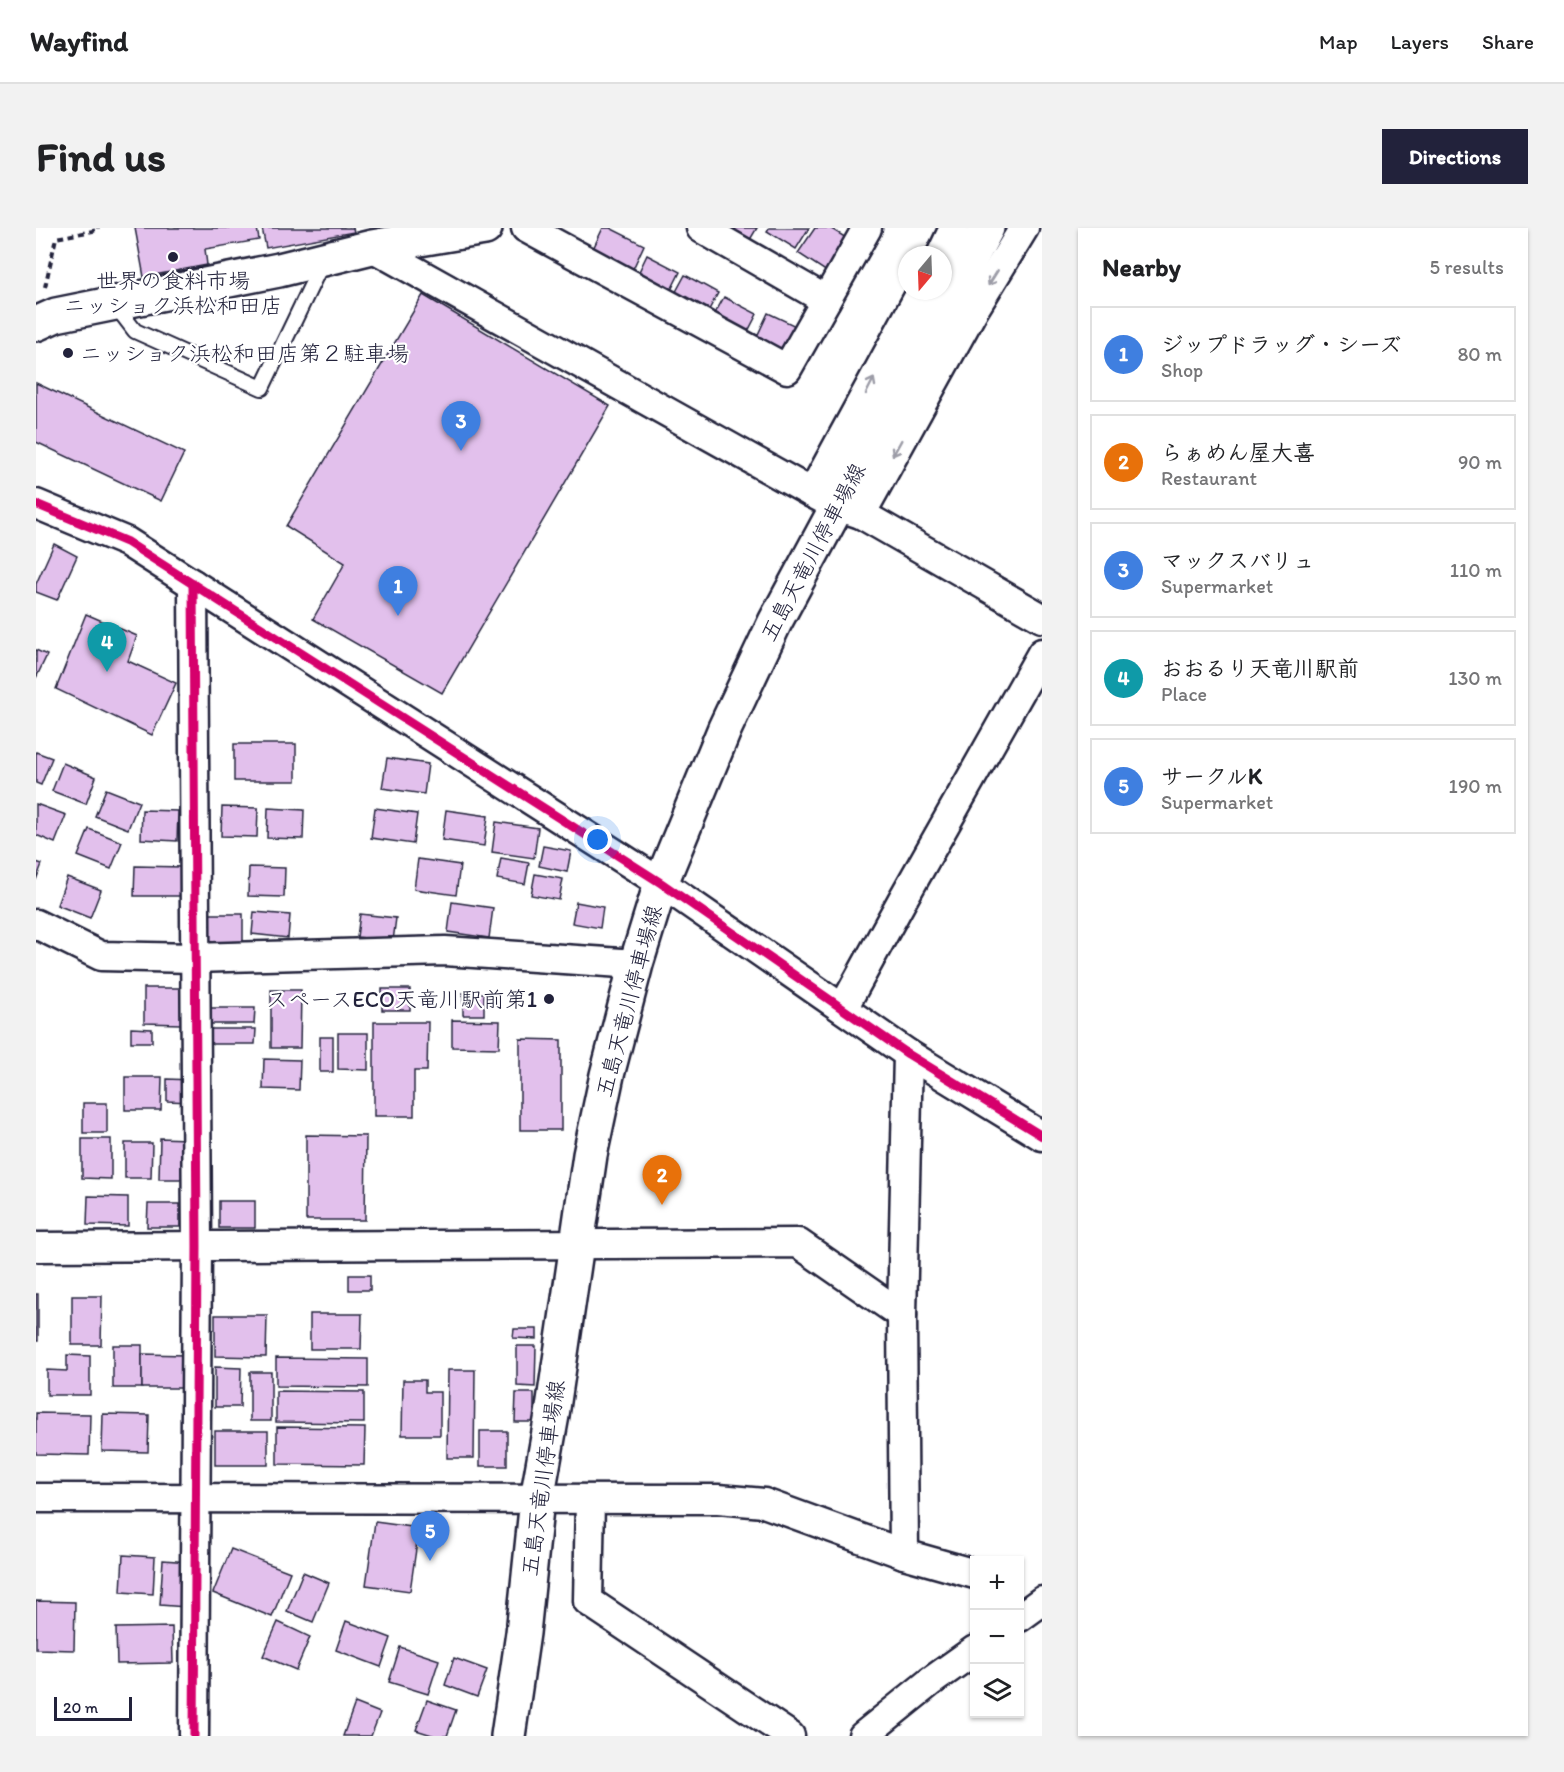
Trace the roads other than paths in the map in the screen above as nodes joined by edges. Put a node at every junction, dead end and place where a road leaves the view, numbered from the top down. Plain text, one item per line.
1 (485, 228) edge
2 (526, 228) edge
3 (701, 228) edge
4 (867, 228) edge
5 (954, 228) edge
6 (987, 228) edge
7 (1024, 228) edge
8 (945, 246) edge
9 (372, 247) junction
10 (325, 258) junction
11 (826, 300) junction
12 (918, 300) edge
13 (114, 303) junction
14 (40, 310) edge
15 (839, 501) junction
16 (36, 504) edge
17 (193, 584) junction
18 (1042, 618) edge
19 (1042, 653) edge
20 (662, 883) junction
21 (36, 924) edge
22 (194, 958) junction
23 (636, 964) junction
24 (843, 1008) junction
25 (909, 1054) junction
26 (1042, 1136) edge
27 (576, 1244) junction
28 (197, 1246) junction
29 (36, 1247) edge
30 (902, 1315) junction
31 (36, 1498) edge
32 (194, 1499) junction
33 (537, 1499) junction
34 (590, 1500) junction
35 (904, 1554) junction
36 (970, 1573) edge
37 (1024, 1589) edge
38 (1042, 1596) edge
39 (1042, 1601) edge
40 (1024, 1614) edge
41 (970, 1654) edge
42 (194, 1736) edge
43 (508, 1736) edge
44 (790, 1736) edge
45 (862, 1736) edge

1 - 9 main road
2 - 11 street
3 - 11 street
4 - 11 street
5 - 8 street
6 - 15 main road, 五島天竜川停車場線
7 -> 15 street
9 - 10 main road
9 - 15 street
10 - 13 main road
10 - 13 lane
15 -> 12 street
13 - 14 main road
15 - 18 street
15 - 20 main road, 五島天竜川停車場線
16 - 17 street
17 - 20 street
17 - 22 street
19 - 24 street
20 - 23 main road, 五島天竜川停車場線
20 - 24 street
21 - 22 street
22 - 23 street
22 - 28 street
23 - 27 main road, 五島天竜川停車場線
24 - 25 street
25 - 26 street
25 - 30 street
27 - 28 street
27 - 30 street
27 - 33 main road, 五島天竜川停車場線
28 - 29 street
28 - 32 street
30 - 35 street
31 - 32 street
32 - 33 street
32 - 42 street
33 - 34 street
33 - 43 main road, 五島天竜川停車場線
34 - 35 street
34 - 44 street
35 - 36 street
37 - 38 street
39 - 40 street
41 - 45 street

